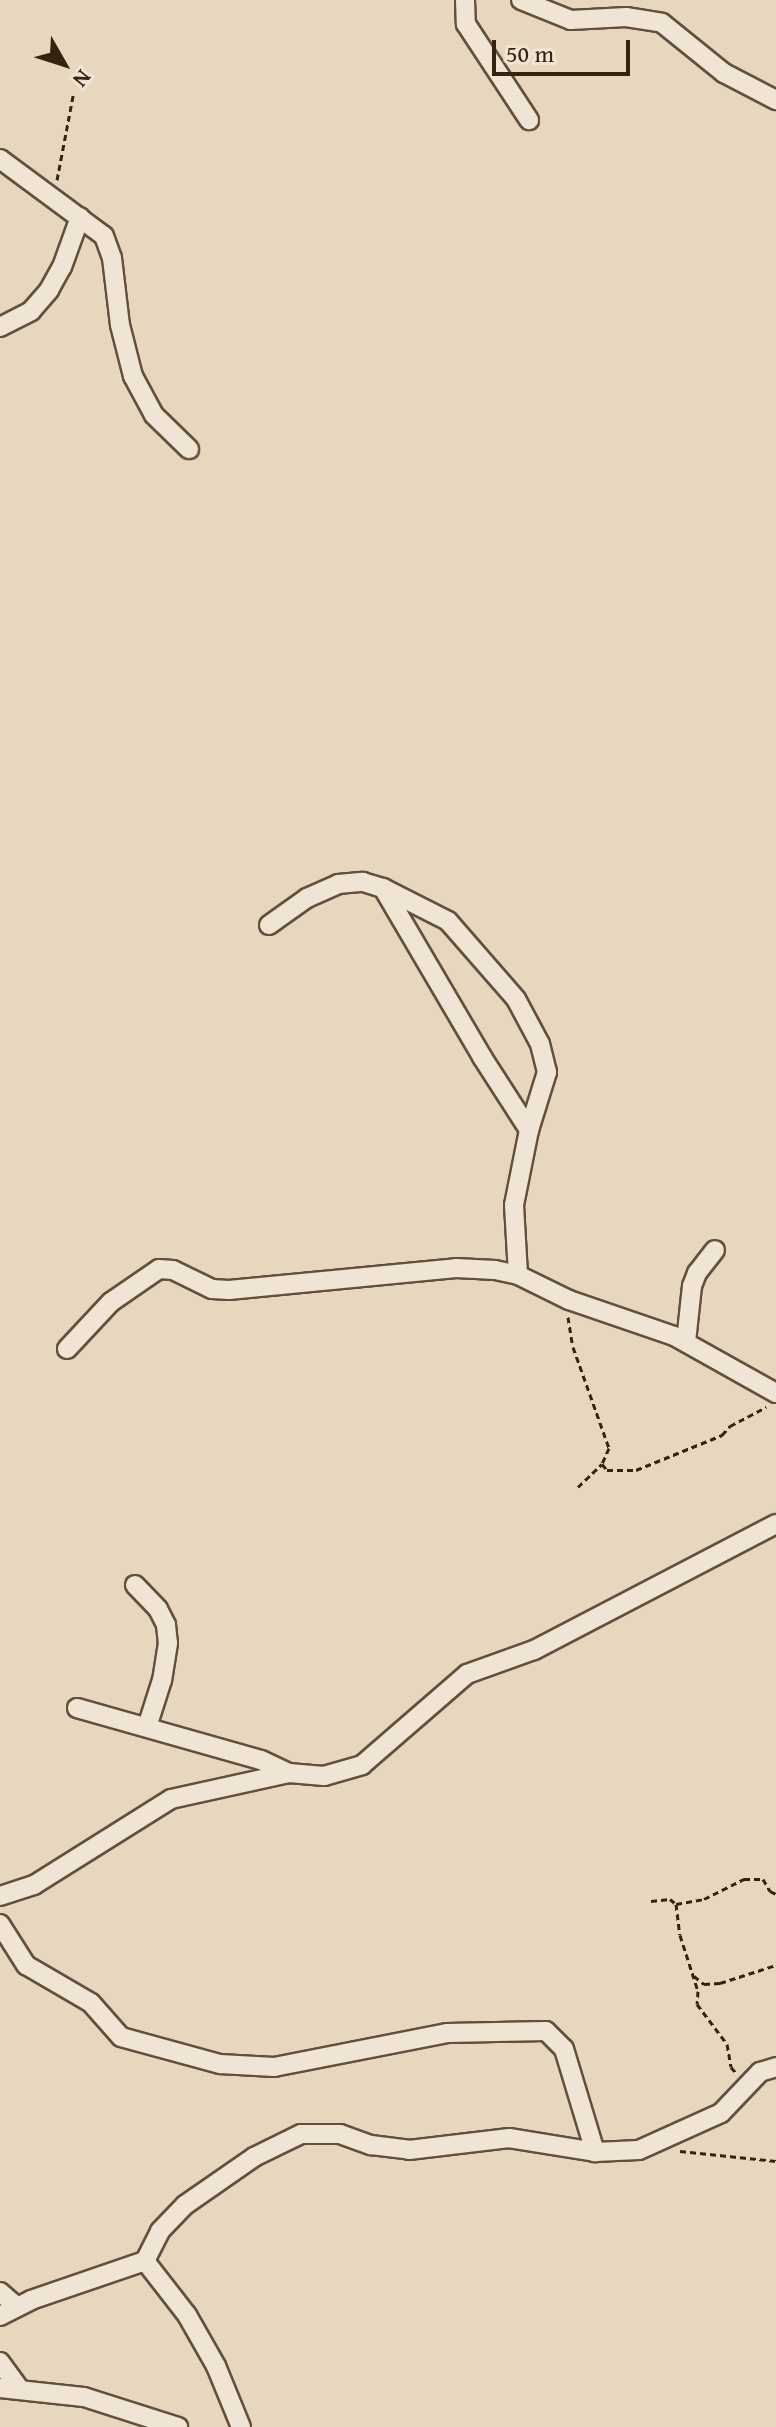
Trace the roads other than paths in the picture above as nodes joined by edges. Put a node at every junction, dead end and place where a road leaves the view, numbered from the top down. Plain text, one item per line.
1 (465, 0) edge
2 (521, 0) edge
3 (776, 100) edge
4 (529, 120) dead end
5 (0, 159) edge
6 (80, 217) junction
7 (0, 327) edge
8 (189, 449) dead end
9 (383, 888) junction
10 (269, 925) dead end
11 (529, 1130) junction
12 (715, 1250) dead end
13 (518, 1275) junction
14 (686, 1342) junction
15 (67, 1349) dead end
16 (776, 1393) edge
17 (776, 1524) edge
18 (135, 1585) dead end
19 (77, 1708) dead end
20 (147, 1727) junction
21 (289, 1773) junction
22 (0, 1896) edge
23 (0, 1924) edge
24 (776, 2067) edge
25 (595, 2152) junction
26 (145, 2261) junction
27 (0, 2292) edge
28 (8, 2311) edge
29 (0, 2362) edge
30 (9, 2388) edge
31 (178, 2427) edge
32 (241, 2427) edge

1 - 4 street
2 - 3 street
5 - 6 street
6 - 7 street
6 - 8 street
9 - 10 street
9 - 11 street
9 - 11 street
11 - 13 street
12 - 14 street
13 - 14 street
13 - 15 street
14 - 16 street
17 - 21 street
18 - 20 street
19 - 20 street
20 - 21 street
21 - 22 street
23 - 25 street
24 - 25 street
25 - 26 street
26 - 28 street
26 - 32 street
27 - 28 street
29 - 30 street
30 - 31 street

